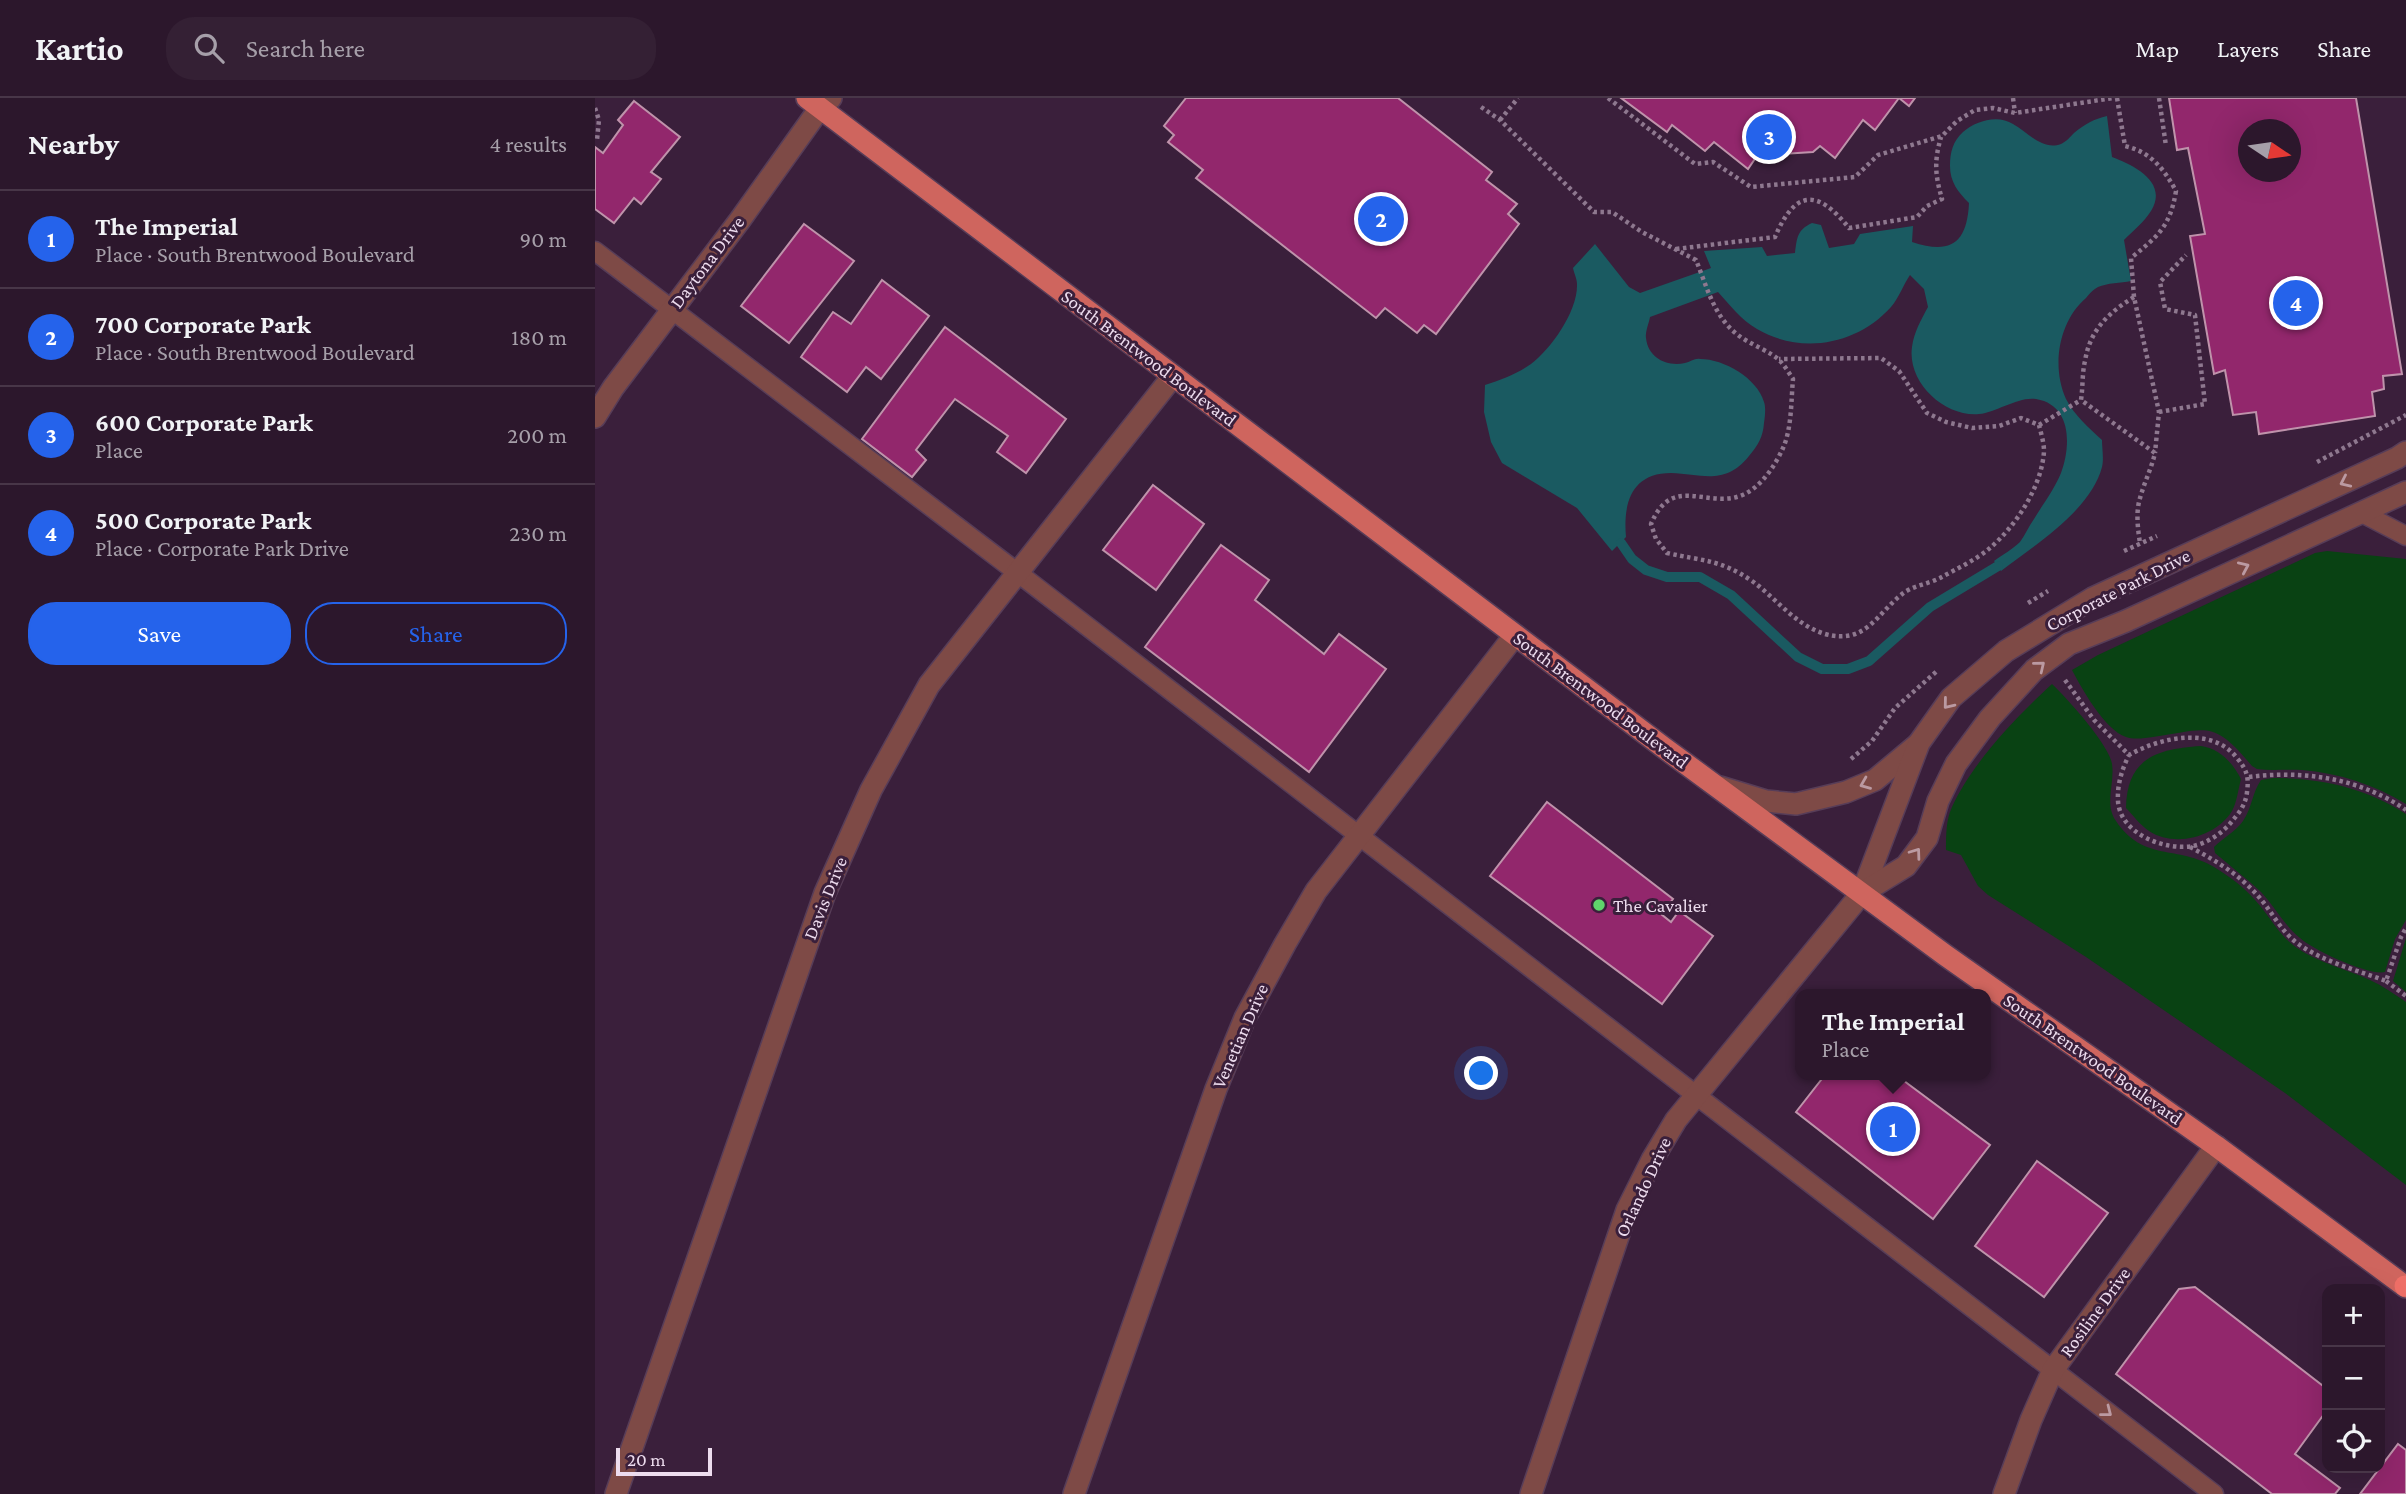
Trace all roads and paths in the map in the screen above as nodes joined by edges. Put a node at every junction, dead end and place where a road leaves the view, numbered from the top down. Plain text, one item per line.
1 (1518, 98) edge
2 (1608, 98) edge
3 (2013, 98) edge
4 (2115, 98) edge
5 (2159, 98) edge
6 (820, 101) edge
7 (1481, 107) dead end
8 (595, 108) edge
9 (2015, 113) junction
10 (1500, 120) junction
11 (1942, 136) junction
12 (597, 140) dead end
13 (2166, 146) dead end
14 (1676, 249) junction
15 (595, 251) edge
16 (2186, 255) dead end
17 (2134, 297) junction
18 (672, 310) junction
19 (1779, 359) junction
20 (1173, 376) junction
21 (2081, 400) junction
22 (2159, 412) junction
23 (595, 417) edge
24 (2039, 425) junction
25 (2406, 452) edge
26 (2155, 453) junction
27 (2406, 492) edge
28 (2362, 513) junction
29 (2406, 536) edge
30 (2140, 542) dead end
31 (1018, 573) junction
32 (1515, 635) junction
33 (2063, 676) dead end
34 (1919, 743) junction
35 (2129, 755) junction
36 (2249, 777) junction
37 (1714, 785) junction
38 (2406, 810) edge
39 (1359, 837) junction
40 (2190, 847) junction
41 (1862, 893) junction
42 (2406, 928) edge
43 (2386, 981) junction
44 (2406, 996) edge
45 (1696, 1095) junction
46 (2216, 1146) junction
47 (2406, 1287) edge
48 (2053, 1370) junction
49 (616, 1494) edge
50 (1075, 1494) edge
51 (1531, 1494) edge
52 (2004, 1494) edge
53 (2214, 1494) edge

1 - 10 path
2 - 11 path
3 - 9 path
4 - 9 path
4 - 17 path
5 - 13 path
6 - 18 street, Daytona Drive
6 - 20 main road, South Brentwood Boulevard
7 - 10 path
8 - 12 path
9 - 11 path
10 - 14 path
11 - 14 path
14 - 19 path
15 - 18 lane
16 - 22 path
17 - 21 path
17 - 22 path
18 - 23 street, Daytona Drive
18 - 31 lane
19 - 24 path
19 - 24 path
20 - 31 street, Davis Drive
20 - 32 main road, South Brentwood Boulevard
21 - 24 path
21 - 26 path
22 - 26 path
25 -> 34 street, Corporate Park Drive
26 - 30 path
27 - 28 street, Corporate Park Drive
28 - 29 lane
41 -> 28 street, Corporate Park Drive
31 - 39 lane
31 - 49 street, Davis Drive
32 - 37 main road, South Brentwood Boulevard
32 - 39 street, Venetian Drive
33 - 35 path
34 -> 37 street
34 - 41 street, Corporate Park Drive
35 - 36 path
35 - 40 path
36 - 38 path
36 - 40 path
37 - 41 main road, South Brentwood Boulevard
39 - 45 lane
39 - 50 street, Venetian Drive
40 - 43 path
41 - 45 street, Orlando Drive
41 - 46 main road, South Brentwood Boulevard
42 - 43 path
43 - 44 path
45 - 48 lane
45 - 51 street, Orlando Drive
46 - 47 main road, South Brentwood Boulevard
46 - 48 street, Rosiline Drive
48 - 52 street, Rosiline Drive
48 -> 53 lane

